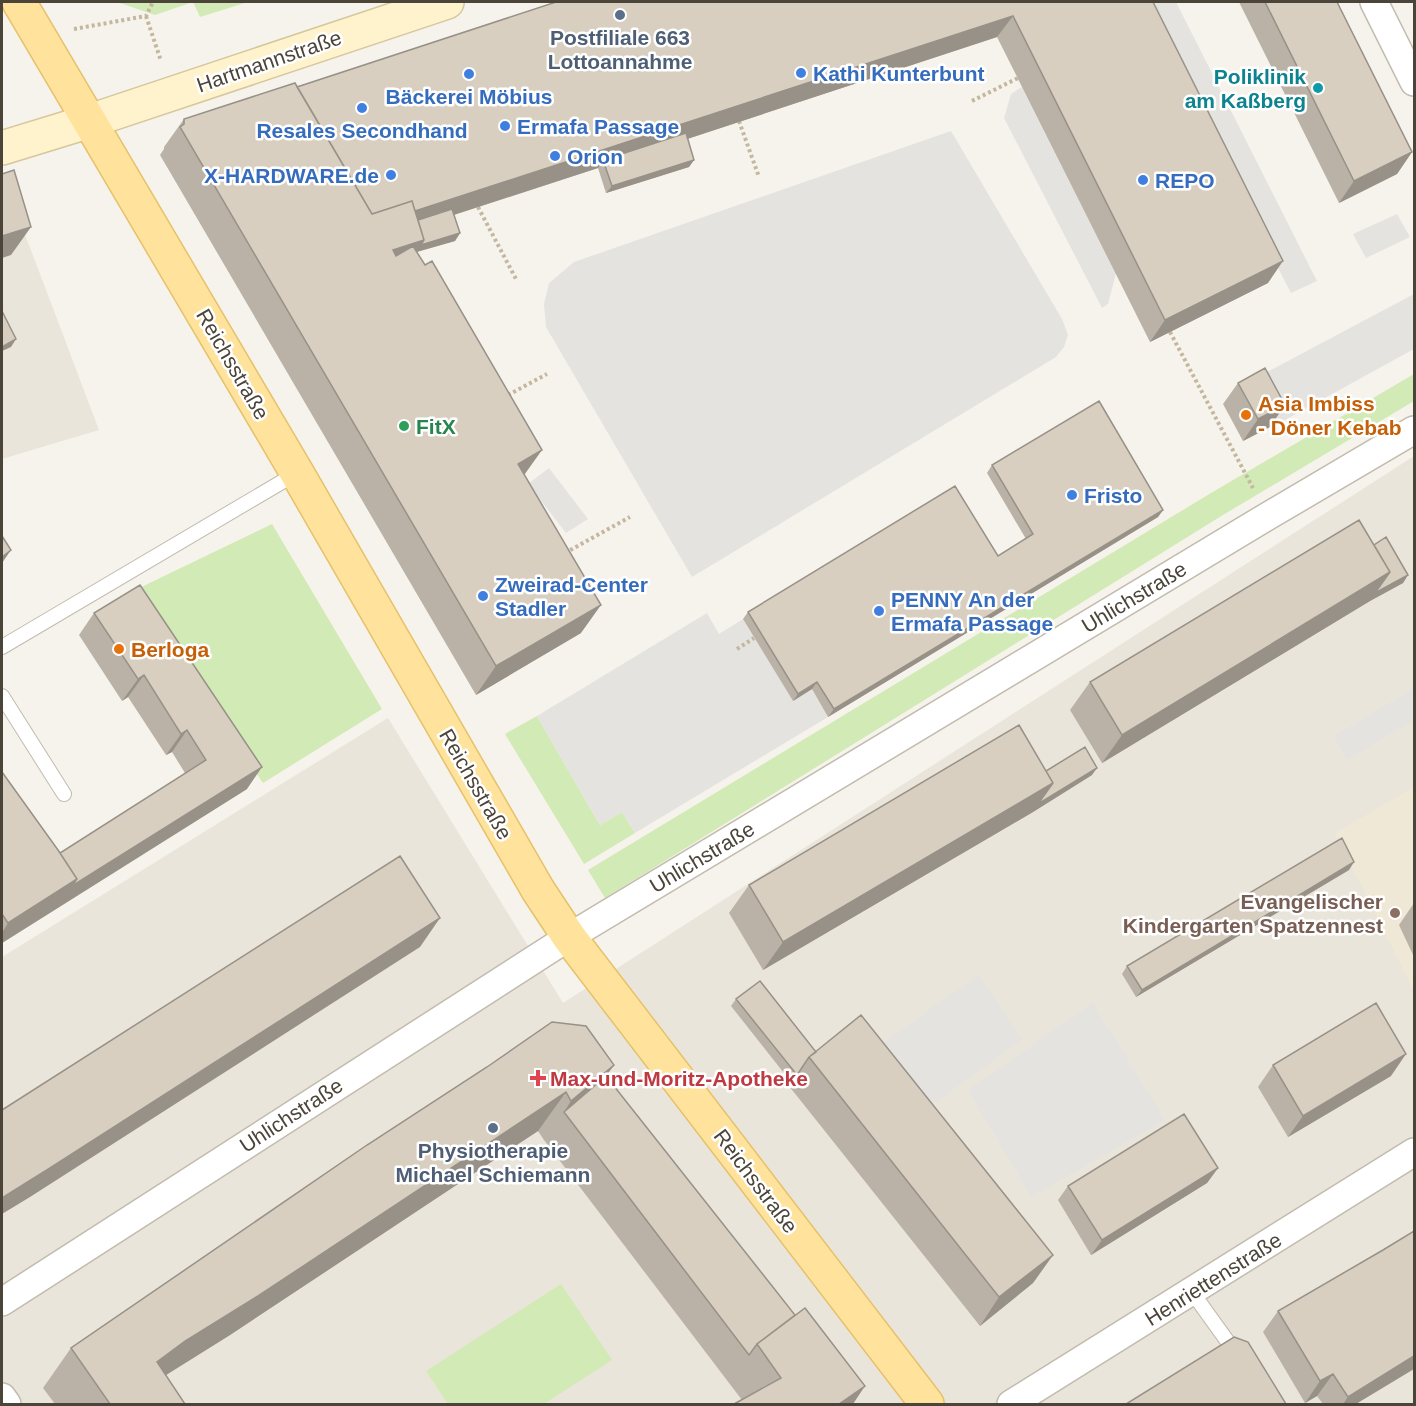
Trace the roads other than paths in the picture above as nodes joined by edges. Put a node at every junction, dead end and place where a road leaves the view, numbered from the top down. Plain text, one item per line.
1 (19, 2) edge
2 (447, 2) edge
3 (1374, 2) edge
4 (1414, 82) edge
5 (90, 121) junction
6 (2, 148) edge
7 (1414, 430) edge
8 (297, 473) junction
9 (2, 647) edge
10 (2, 696) edge
11 (64, 794) dead end
12 (569, 937) junction
13 (1414, 1152) edge
14 (1192, 1292) junction
15 (2, 1302) edge
16 (1246, 1367) edge
17 (2, 1397) edge
18 (7, 1404) edge
19 (927, 1404) edge
20 (1011, 1404) edge

1 - 5 main road, Reichsstraße
2 - 5 main road, Hartmannstraße
3 - 4 street
5 - 6 main road, Hartmannstraße
5 - 8 main road, Reichsstraße
7 - 12 street, Uhlichstraße
8 - 9 lane
8 - 12 main road, Reichsstraße
10 - 11 lane
12 - 15 street, Uhlichstraße
12 - 19 main road, Reichsstraße
13 - 14 street, Henriettenstraße
14 - 16 lane
14 - 20 street, Henriettenstraße
17 - 18 street

